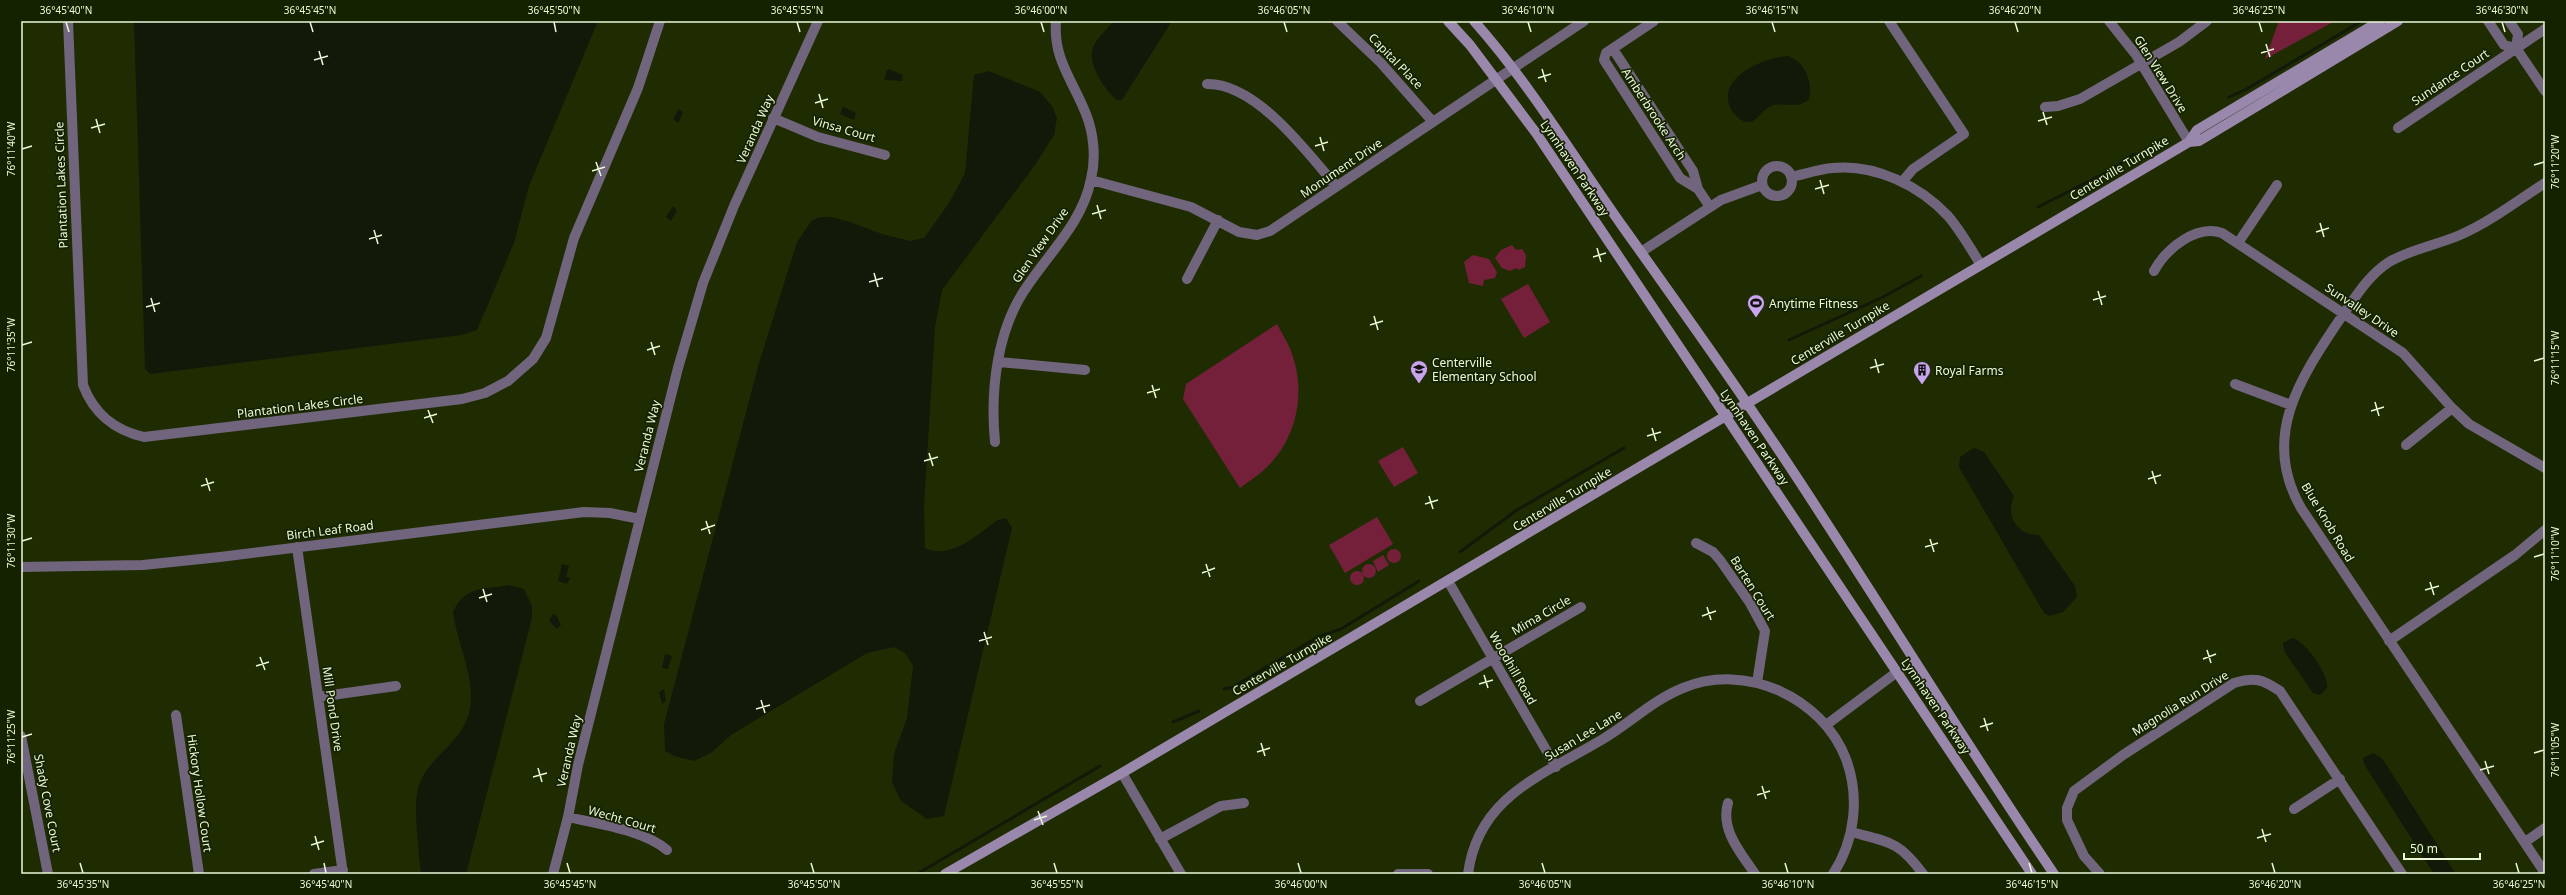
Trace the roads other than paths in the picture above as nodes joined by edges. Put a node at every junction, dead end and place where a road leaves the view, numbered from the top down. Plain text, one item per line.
1 (68, 21) edge
2 (660, 21) edge
3 (818, 21) edge
4 (1056, 21) edge
5 (1337, 21) edge
6 (1448, 21) edge
7 (1474, 21) edge
8 (1584, 21) edge
9 (1654, 21) edge
10 (1889, 21) edge
11 (2110, 21) edge
12 (2207, 21) edge
13 (2380, 21) edge
14 (2398, 21) edge
15 (2488, 21) edge
16 (2509, 21) edge
17 (2545, 29) edge
18 (2516, 48) junction
19 (1613, 49) junction
20 (2141, 64) junction
21 (1512, 69) junction
22 (1497, 79) junction
23 (1207, 84) dead end
24 (2545, 91) edge
25 (2045, 107) dead end
26 (774, 118) junction
27 (1433, 122) junction
28 (2398, 128) dead end
29 (2189, 142) junction
30 (885, 155) dead end
31 (1792, 177) junction
32 (1091, 180) junction
33 (1902, 182) junction
34 (2545, 183) edge
35 (1762, 185) junction
36 (2277, 185) dead end
37 (1336, 186) junction
38 (1698, 189) junction
39 (1710, 207) junction
40 (1218, 220) junction
41 (2238, 243) junction
42 (1642, 252) junction
43 (1981, 265) junction
44 (2154, 271) dead end
45 (1187, 279) dead end
46 (2344, 313) junction
47 (998, 362) junction
48 (1084, 370) dead end
49 (2235, 384) dead end
50 (1747, 403) junction
51 (2291, 405) junction
52 (2452, 408) junction
53 (1726, 416) junction
54 (995, 442) dead end
55 (2406, 445) dead end
56 (2545, 468) edge
57 (640, 519) junction
58 (2545, 530) edge
59 (1696, 543) dead end
60 (297, 547) junction
61 (21, 567) edge
62 (1448, 581) junction
63 (1581, 607) dead end
64 (2389, 641) junction
65 (1493, 658) junction
66 (1897, 672) junction
67 (1757, 683) junction
68 (396, 686) dead end
69 (318, 697) junction
70 (1420, 701) dead end
71 (176, 715) dead end
72 (1826, 725) junction
73 (21, 736) edge
74 (1556, 767) junction
75 (1122, 773) junction
76 (2340, 779) junction
77 (1244, 803) dead end
78 (1728, 803) dead end
79 (2294, 809) dead end
80 (568, 817) junction
81 (2545, 828) edge
82 (1851, 832) junction
83 (1160, 838) junction
84 (2525, 842) junction
85 (667, 850) dead end
86 (343, 872) edge
87 (2545, 873) edge
88 (48, 874) edge
89 (199, 874) edge
90 (314, 874) edge
91 (553, 874) edge
92 (945, 874) edge
93 (1181, 874) edge
94 (1398, 874) edge
95 (1428, 874) edge
96 (1468, 874) edge
97 (1755, 874) edge
98 (1833, 874) edge
99 (1923, 874) edge
100 (2032, 874) edge
101 (2054, 874) edge
102 (2100, 874) edge
103 (2402, 874) edge

1 - 2 street, Plantation Lakes Circle
3 - 26 street, Veranda Way
4 - 32 street, Glen View Drive
5 - 27 street, Capital Place
6 - 22 main road, Lynnhaven Parkway
7 - 21 main road, Lynnhaven Parkway
8 - 21 street, Monument Drive
9 - 19 street
10 - 33 street
11 - 20 street, Glen View Drive
12 - 20 street
13 - 29 main road, Centerville Turnpike
14 - 29 main road, Centerville Turnpike
15 - 18 street
16 - 18 street
17 - 18 street, Sundance Court
18 - 24 street
18 - 28 street, Sundance Court
19 - 38 street, Amberbrooke Arch
19 - 38 street, Amberbrooke Arch
20 - 25 street
20 - 29 street, Glen View Drive
21 - 22 street, Monument Drive
21 - 42 main road, Lynnhaven Parkway
22 - 27 street, Monument Drive
22 - 53 main road, Lynnhaven Parkway
23 - 37 street
26 - 30 street, Vinsa Court
26 - 57 street, Veranda Way
27 - 37 street, Monument Drive
29 - 43 main road, Centerville Turnpike
31 - 33 street
31 - 35 street
31 - 35 street
32 - 40 street, Monument Drive
32 - 47 street, Glen View Drive
33 - 43 street
34 - 46 street, Blue Knob Road
35 - 39 street
36 - 41 street
37 - 40 street, Monument Drive
38 - 39 street, Amberbrooke Arch
39 - 42 street
40 - 45 street
41 - 44 street, Sunvalley Drive
41 - 46 street, Sunvalley Drive
42 - 50 main road, Lynnhaven Parkway
43 - 50 main road, Centerville Turnpike
46 - 51 street, Blue Knob Road
46 - 52 street, Sunvalley Drive
47 - 48 street
47 - 54 street, Glen View Drive
49 - 51 street
50 - 53 main road, Centerville Turnpike
50 - 101 main road, Lynnhaven Parkway
51 - 64 street, Blue Knob Road
52 - 55 street
52 - 56 street, Sunvalley Drive
53 - 62 main road, Centerville Turnpike
53 - 66 main road, Lynnhaven Parkway
57 - 60 street, Birch Leaf Road
57 - 80 street, Veranda Way
58 - 64 street
59 - 67 street, Barten Court
60 - 61 street, Birch Leaf Road
60 - 69 street, Mill Pond Drive
62 - 65 street, Woodhill Road
62 - 75 main road, Centerville Turnpike
63 - 65 street, Mima Circle
64 - 84 street, Blue Knob Road
65 - 70 street, Mima Circle
65 - 74 street, Woodhill Road
66 - 72 street
66 - 100 main road, Lynnhaven Parkway
67 - 72 street, Susan Lee Lane
67 - 74 street, Susan Lee Lane
68 - 69 street
69 - 86 street, Mill Pond Drive
71 - 89 street, Hickory Hollow Court
72 - 82 street, Susan Lee Lane
73 - 88 street, Shady Cove Court
74 - 96 street, Susan Lee Lane
75 - 83 street
75 - 92 main road, Centerville Turnpike
76 - 79 street
76 - 102 street, Magnolia Run Drive
76 - 103 street, Magnolia Run Drive
77 - 83 street
78 - 97 street
80 - 85 street, Wecht Court
80 - 91 street, Veranda Way
81 - 84 street
82 - 98 street, Susan Lee Lane
82 - 99 street
83 - 93 street
84 - 87 street, Blue Knob Road
86 - 90 street
94 - 95 street

